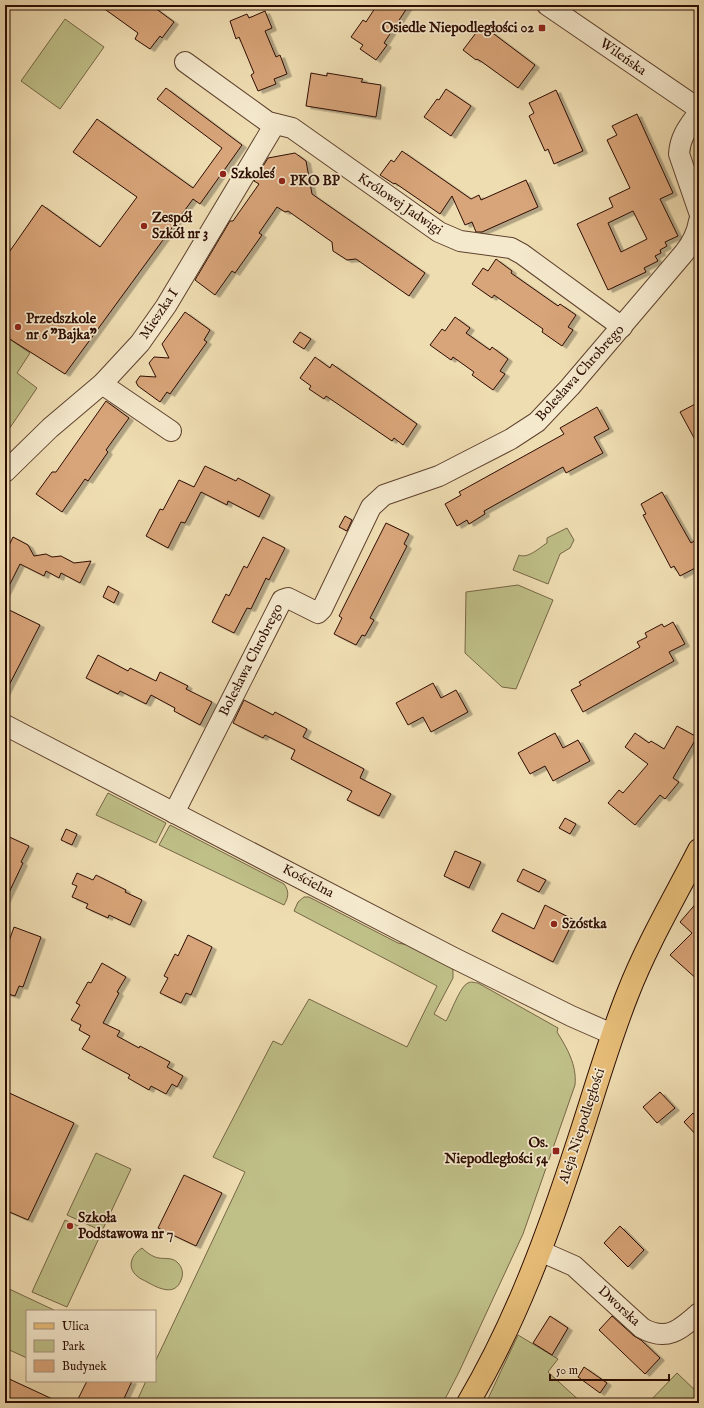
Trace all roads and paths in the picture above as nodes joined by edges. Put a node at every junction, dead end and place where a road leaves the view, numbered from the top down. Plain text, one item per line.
1 (547, 5) edge
2 (185, 62) dead end
3 (699, 110) edge
4 (275, 124) junction
5 (699, 212) edge
6 (699, 221) edge
7 (622, 327) junction
8 (102, 384) junction
9 (171, 431) dead end
10 (5, 472) edge
11 (5, 725) edge
12 (174, 813) junction
13 (699, 850) edge
14 (612, 1034) junction
15 (540, 1251) junction
16 (699, 1313) edge
17 (468, 1403) edge

1 - 3 street, Wileńska
2 - 4 street, Królowej Jadwigi
3 - 5 street
4 - 7 street, Królowej Jadwigi
4 - 8 street, Mieszka I
6 - 7 street, Bolesława Chrobrego
7 - 12 street, Bolesława Chrobrego
8 - 9 street
8 - 10 street, Mieszka I
11 - 12 street, Kościelna
12 - 14 street, Kościelna
13 - 14 main road, Aleja Niepodległości
14 - 15 main road, Aleja Niepodległości
15 - 16 street, Dworska
15 - 17 main road, Aleja Niepodległości

